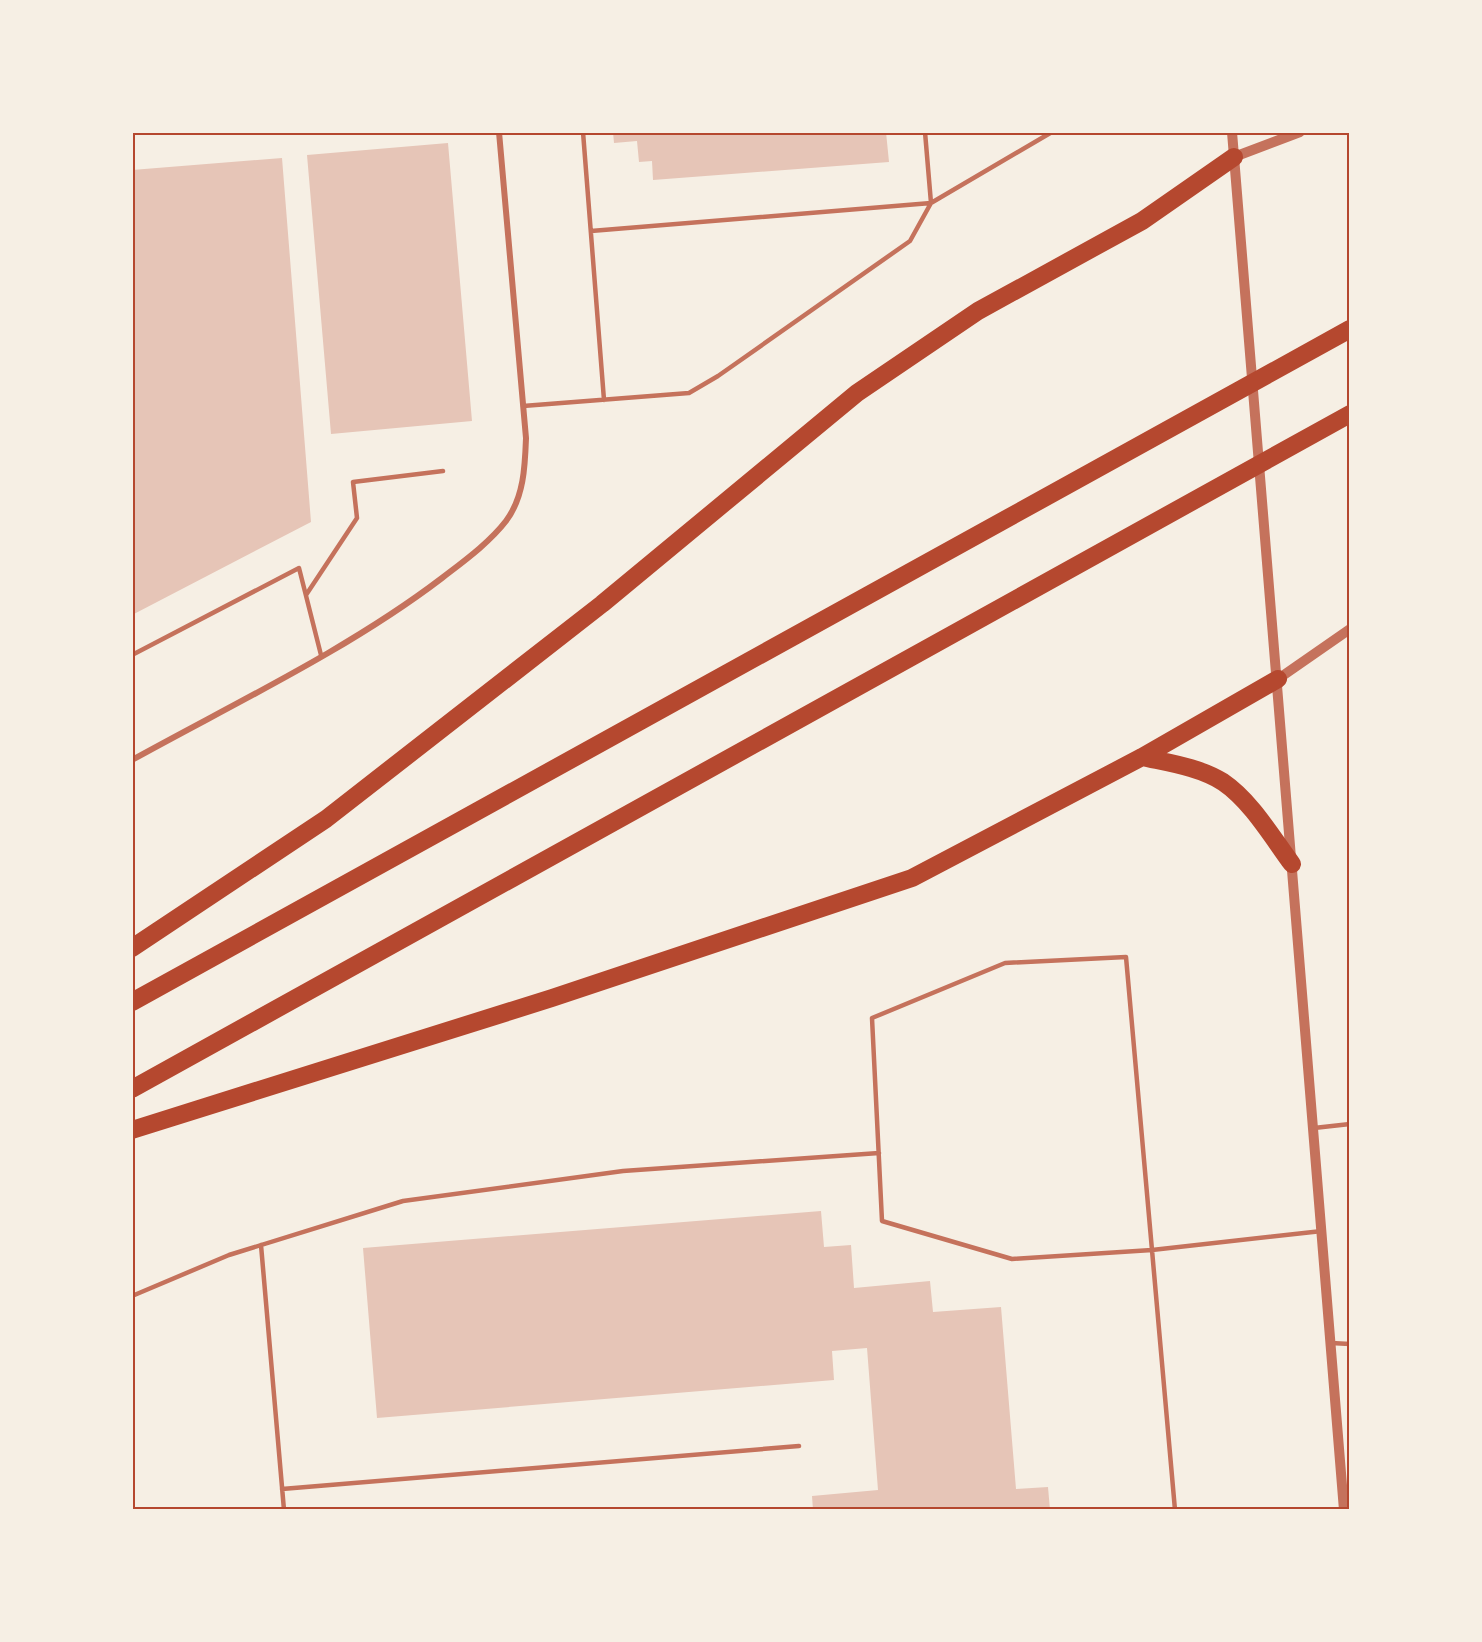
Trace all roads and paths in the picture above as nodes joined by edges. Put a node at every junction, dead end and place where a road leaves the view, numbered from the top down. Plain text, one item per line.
1 (499, 132) edge
2 (583, 132) edge
3 (925, 132) edge
4 (1052, 132) edge
5 (1232, 132) edge
6 (1300, 132) edge
7 (1234, 157) junction
8 (932, 203) junction
9 (591, 231) junction
10 (1350, 330) edge
11 (603, 400) junction
12 (523, 406) junction
13 (1350, 414) edge
14 (443, 471) dead end
15 (306, 595) junction
16 (1350, 629) edge
17 (132, 655) edge
18 (321, 655) junction
19 (1278, 679) junction
20 (1142, 757) junction
21 (132, 760) edge
22 (1292, 864) junction
23 (132, 948) edge
24 (132, 1002) edge
25 (132, 1089) edge
26 (1350, 1124) edge
27 (1313, 1128) junction
28 (132, 1130) edge
29 (879, 1153) junction
30 (1322, 1231) junction
31 (261, 1245) junction
32 (1152, 1250) junction
33 (132, 1296) edge
34 (1331, 1344) junction
35 (1350, 1344) edge
36 (799, 1446) dead end
37 (282, 1489) junction
38 (1347, 1498) edge
39 (284, 1510) edge
40 (1175, 1510) edge
41 (1344, 1510) edge

1 - 12 street
2 - 9 lane
3 - 8 lane
4 - 8 lane
5 - 7 street
6 - 7 street
7 - 19 street
7 - 23 highway
8 - 9 lane
8 - 11 lane
9 - 11 lane
10 - 24 highway
11 - 12 lane
12 - 18 street
13 - 25 highway
14 - 15 lane
15 - 17 lane
15 - 18 lane
16 - 19 street
18 - 21 street
19 - 20 highway
19 - 22 street
20 - 22 highway
20 - 28 highway
22 - 27 street
26 - 27 lane
27 - 30 street
29 - 31 lane
29 - 32 lane
29 - 32 lane
30 - 32 lane
30 - 34 street
31 - 33 lane
31 - 37 lane
32 - 40 lane
34 - 35 lane
34 - 38 street
36 - 37 lane
37 - 39 lane
38 - 41 street

